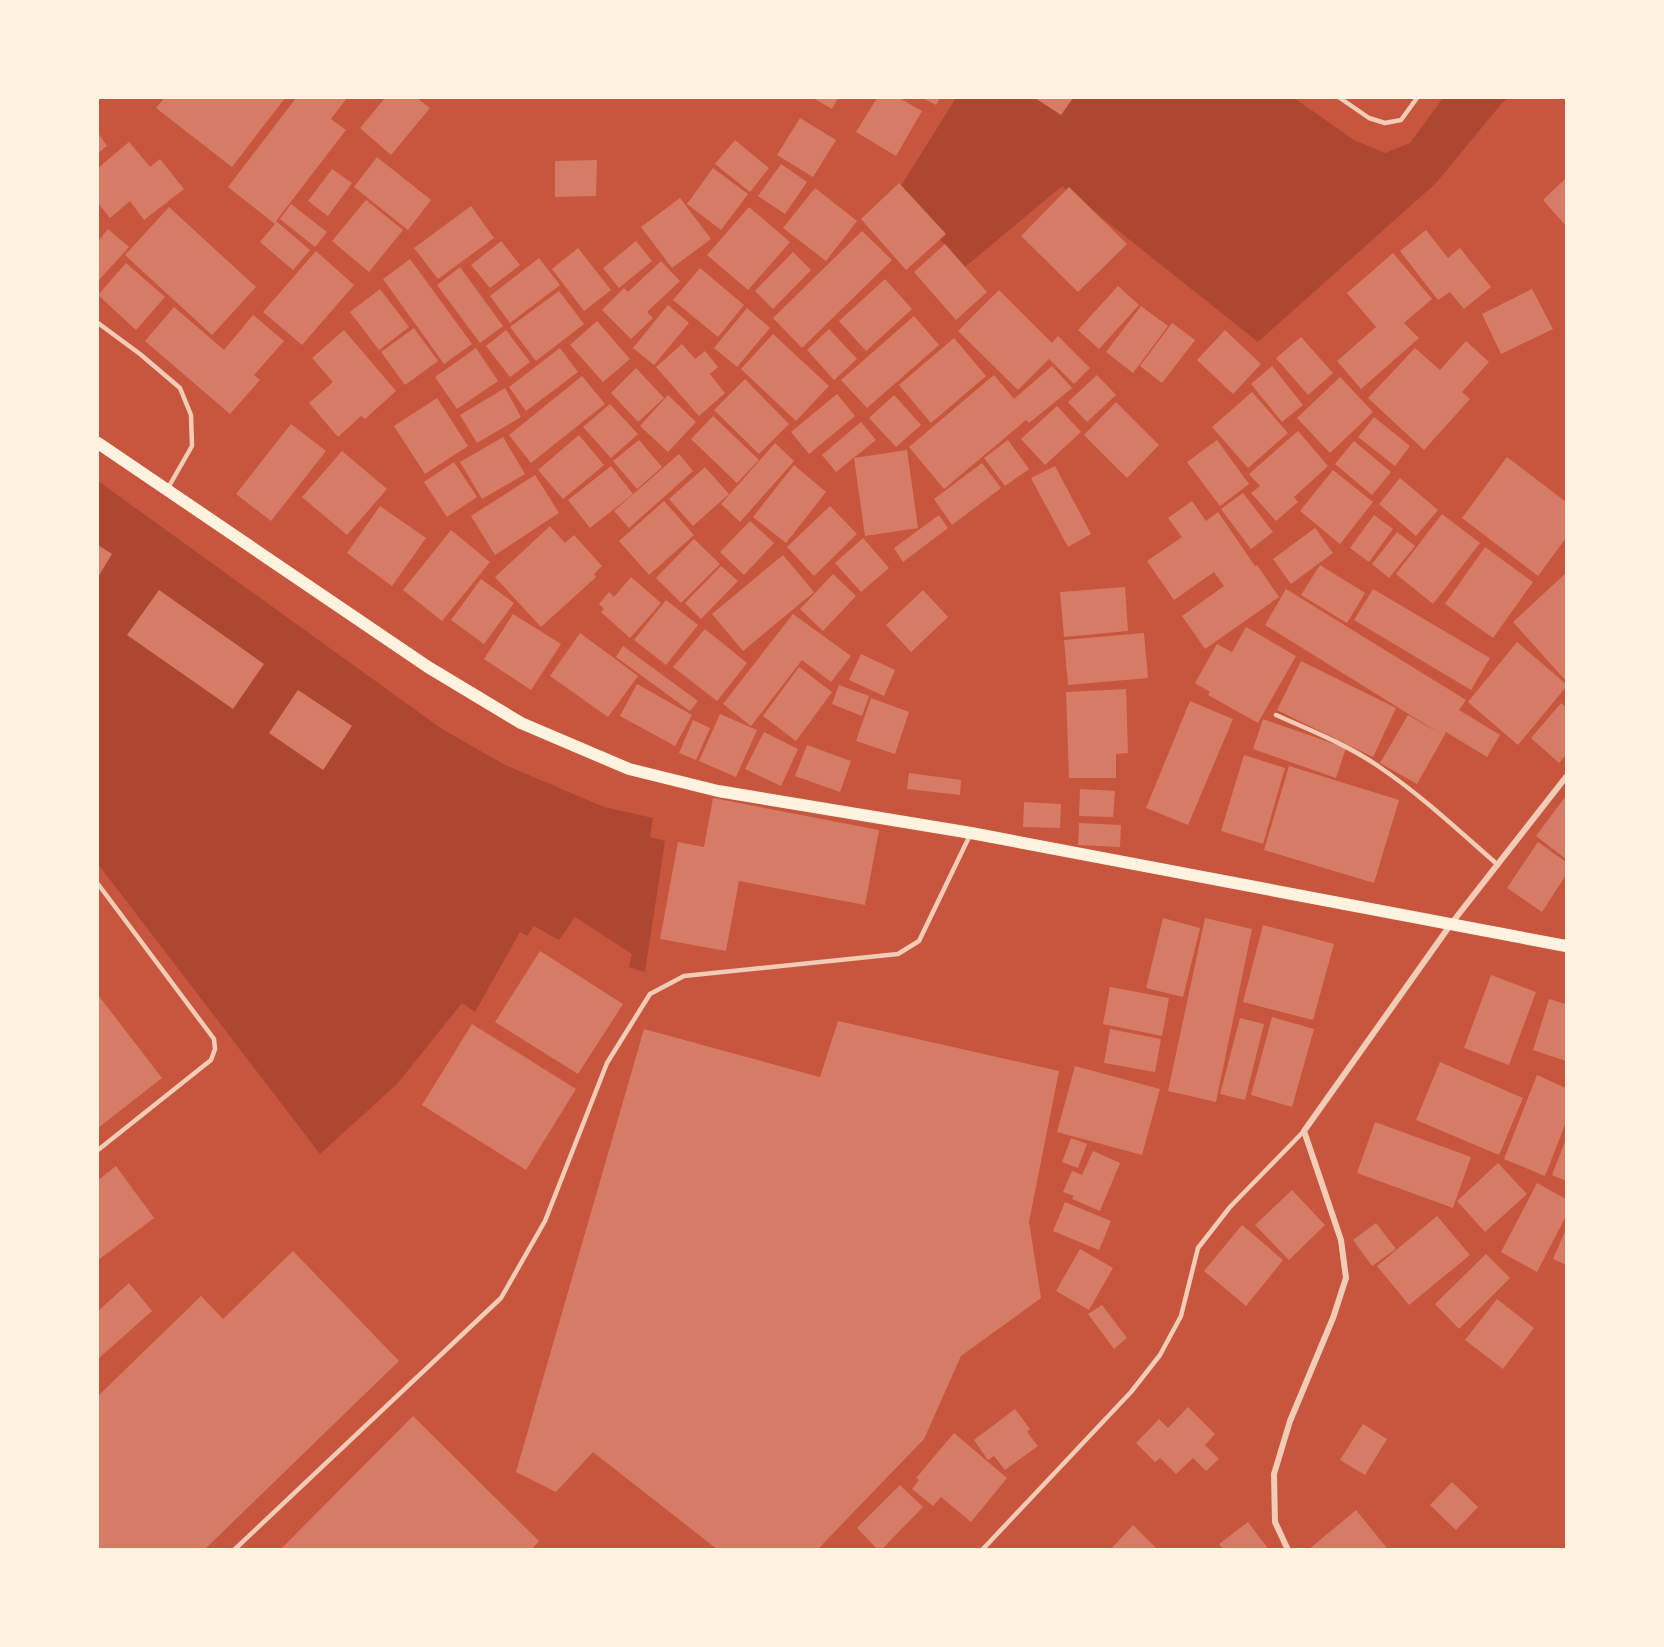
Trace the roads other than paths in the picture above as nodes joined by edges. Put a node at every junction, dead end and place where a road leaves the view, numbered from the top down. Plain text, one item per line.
1 (1340, 98) edge
2 (1416, 98) edge
3 (98, 323) edge
4 (98, 443) edge
5 (167, 490) junction
6 (1275, 715) dead end
7 (1566, 777) edge
8 (971, 833) junction
9 (1498, 866) junction
10 (98, 884) edge
11 (1451, 924) junction
12 (1566, 946) edge
13 (1304, 1131) junction
14 (98, 1150) edge
15 (234, 1550) edge
16 (982, 1550) edge
17 (1288, 1550) edge

1 - 2 lane
3 - 5 lane
4 - 5 main road
5 - 8 main road
6 - 9 lane
7 - 9 street
8 - 11 main road
8 - 15 lane
9 - 11 street
10 - 14 lane
11 - 12 main road
11 - 13 street
13 - 16 lane
13 - 17 street

